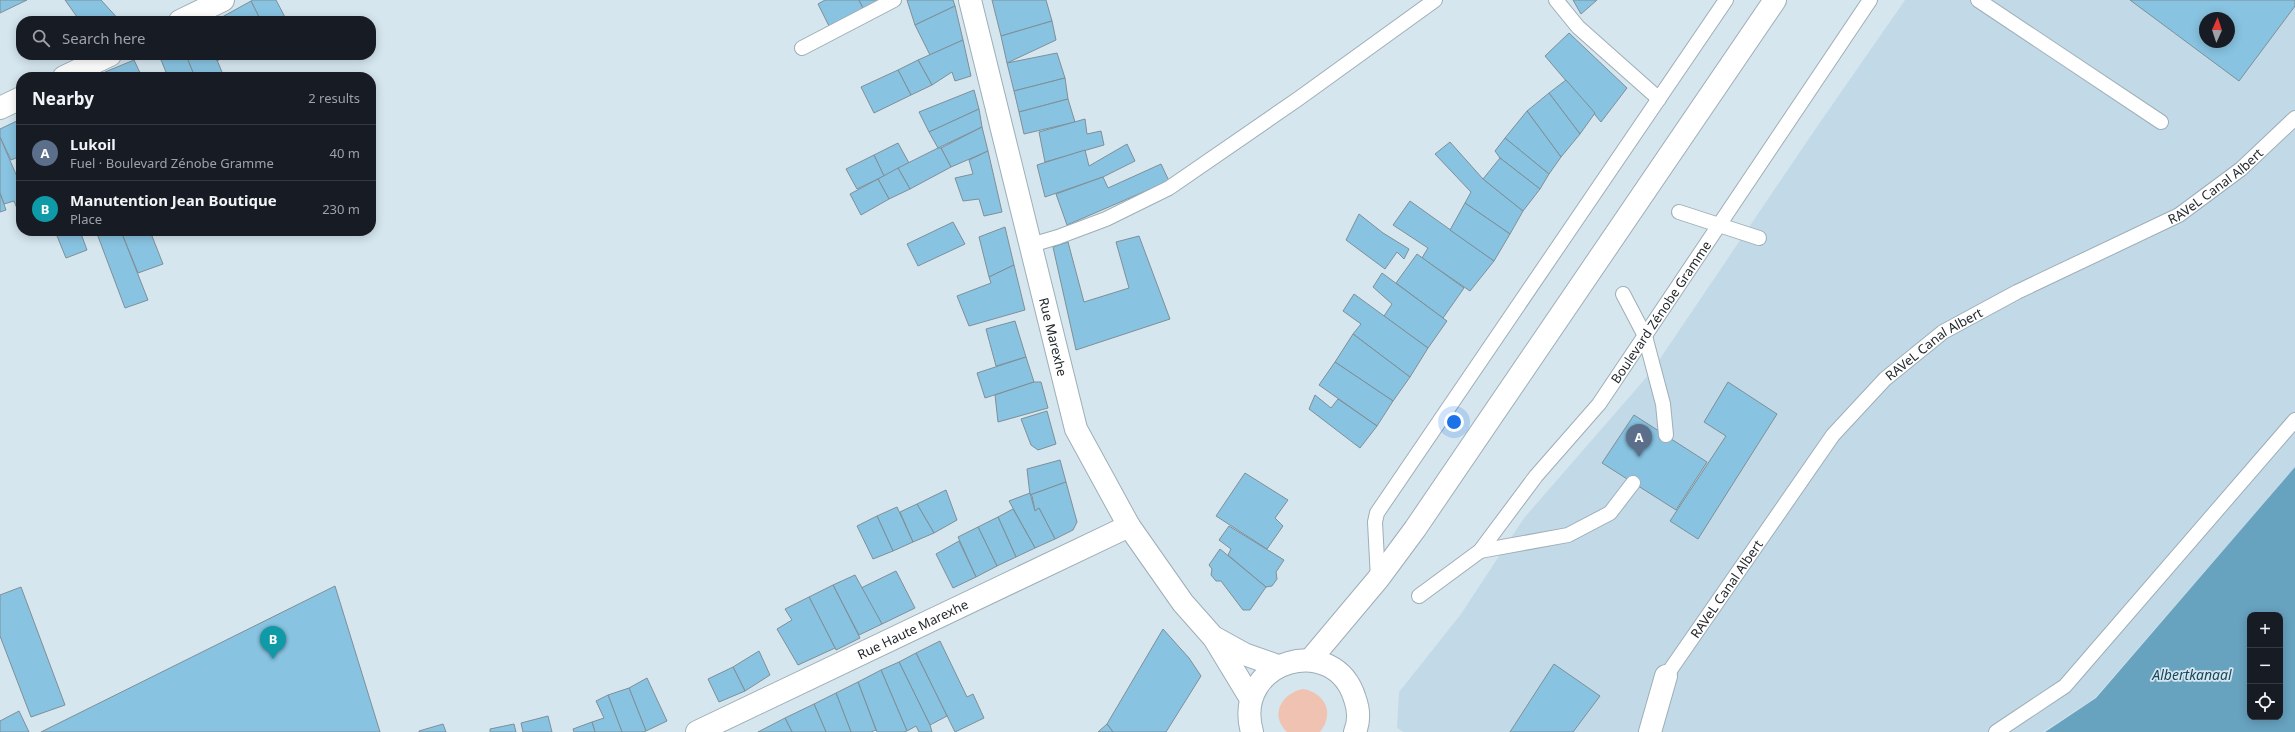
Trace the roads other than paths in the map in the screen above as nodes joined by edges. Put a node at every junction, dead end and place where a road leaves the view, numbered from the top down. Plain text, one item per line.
1 (223, 0) edge
2 (894, 0) edge
3 (970, 0) edge
4 (1435, 0) edge
5 (1556, 0) edge
6 (1726, 0) edge
7 (1775, 0) edge
8 (1870, 0) edge
9 (1978, 0) edge
10 (190, 16) edge
11 (802, 48) dead end
12 (100, 60) edge
13 (74, 72) edge
14 (1659, 99) junction
15 (16, 100) edge
16 (0, 108) edge
17 (2295, 118) edge
18 (2161, 122) dead end
19 (1679, 212) dead end
20 (1720, 226) junction
21 (1759, 238) dead end
22 (1031, 245) junction
23 (1623, 294) dead end
24 (1645, 336) junction
25 (2295, 420) edge
26 (1666, 435) dead end
27 (1633, 483) dead end
28 (1129, 526) junction
29 (1480, 551) junction
30 (1378, 578) junction
31 (1419, 596) dead end
32 (1214, 638) junction
33 (1310, 660) junction
34 (1278, 666) junction
35 (1666, 676) joint
36 (1251, 699) junction
37 (1356, 731) edge
38 (697, 732) edge
39 (1252, 732) edge
40 (1650, 732) edge
41 (1996, 732) edge

1 - 10 street
2 - 11 lane
3 - 22 street, Rue Marexhe
4 - 22 lane
5 - 14 lane
6 - 14 lane
7 - 30 street
8 - 20 lane, Boulevard Zénobe Gramme
9 - 18 lane
12 - 13 street
14 - 30 lane
15 - 16 street
17 - 35 lane, RAVeL Canal Albert
19 - 20 lane
20 - 21 lane
20 - 24 lane, Boulevard Zénobe Gramme
22 - 28 street, Rue Marexhe
23 - 24 lane
24 - 26 lane
24 - 29 lane, Boulevard Zénobe Gramme
25 - 41 lane
27 - 29 lane
28 - 32 street, Rue Marexhe
28 - 38 street, Rue Haute Marexhe
29 - 31 lane, Boulevard Zénobe Gramme
30 - 33 street
32 - 34 street, Rue Marexhe
32 - 36 street, Rue Marexhe
33 - 34 street
33 - 37 street
34 - 36 street
35 - 40 street
36 - 39 street

